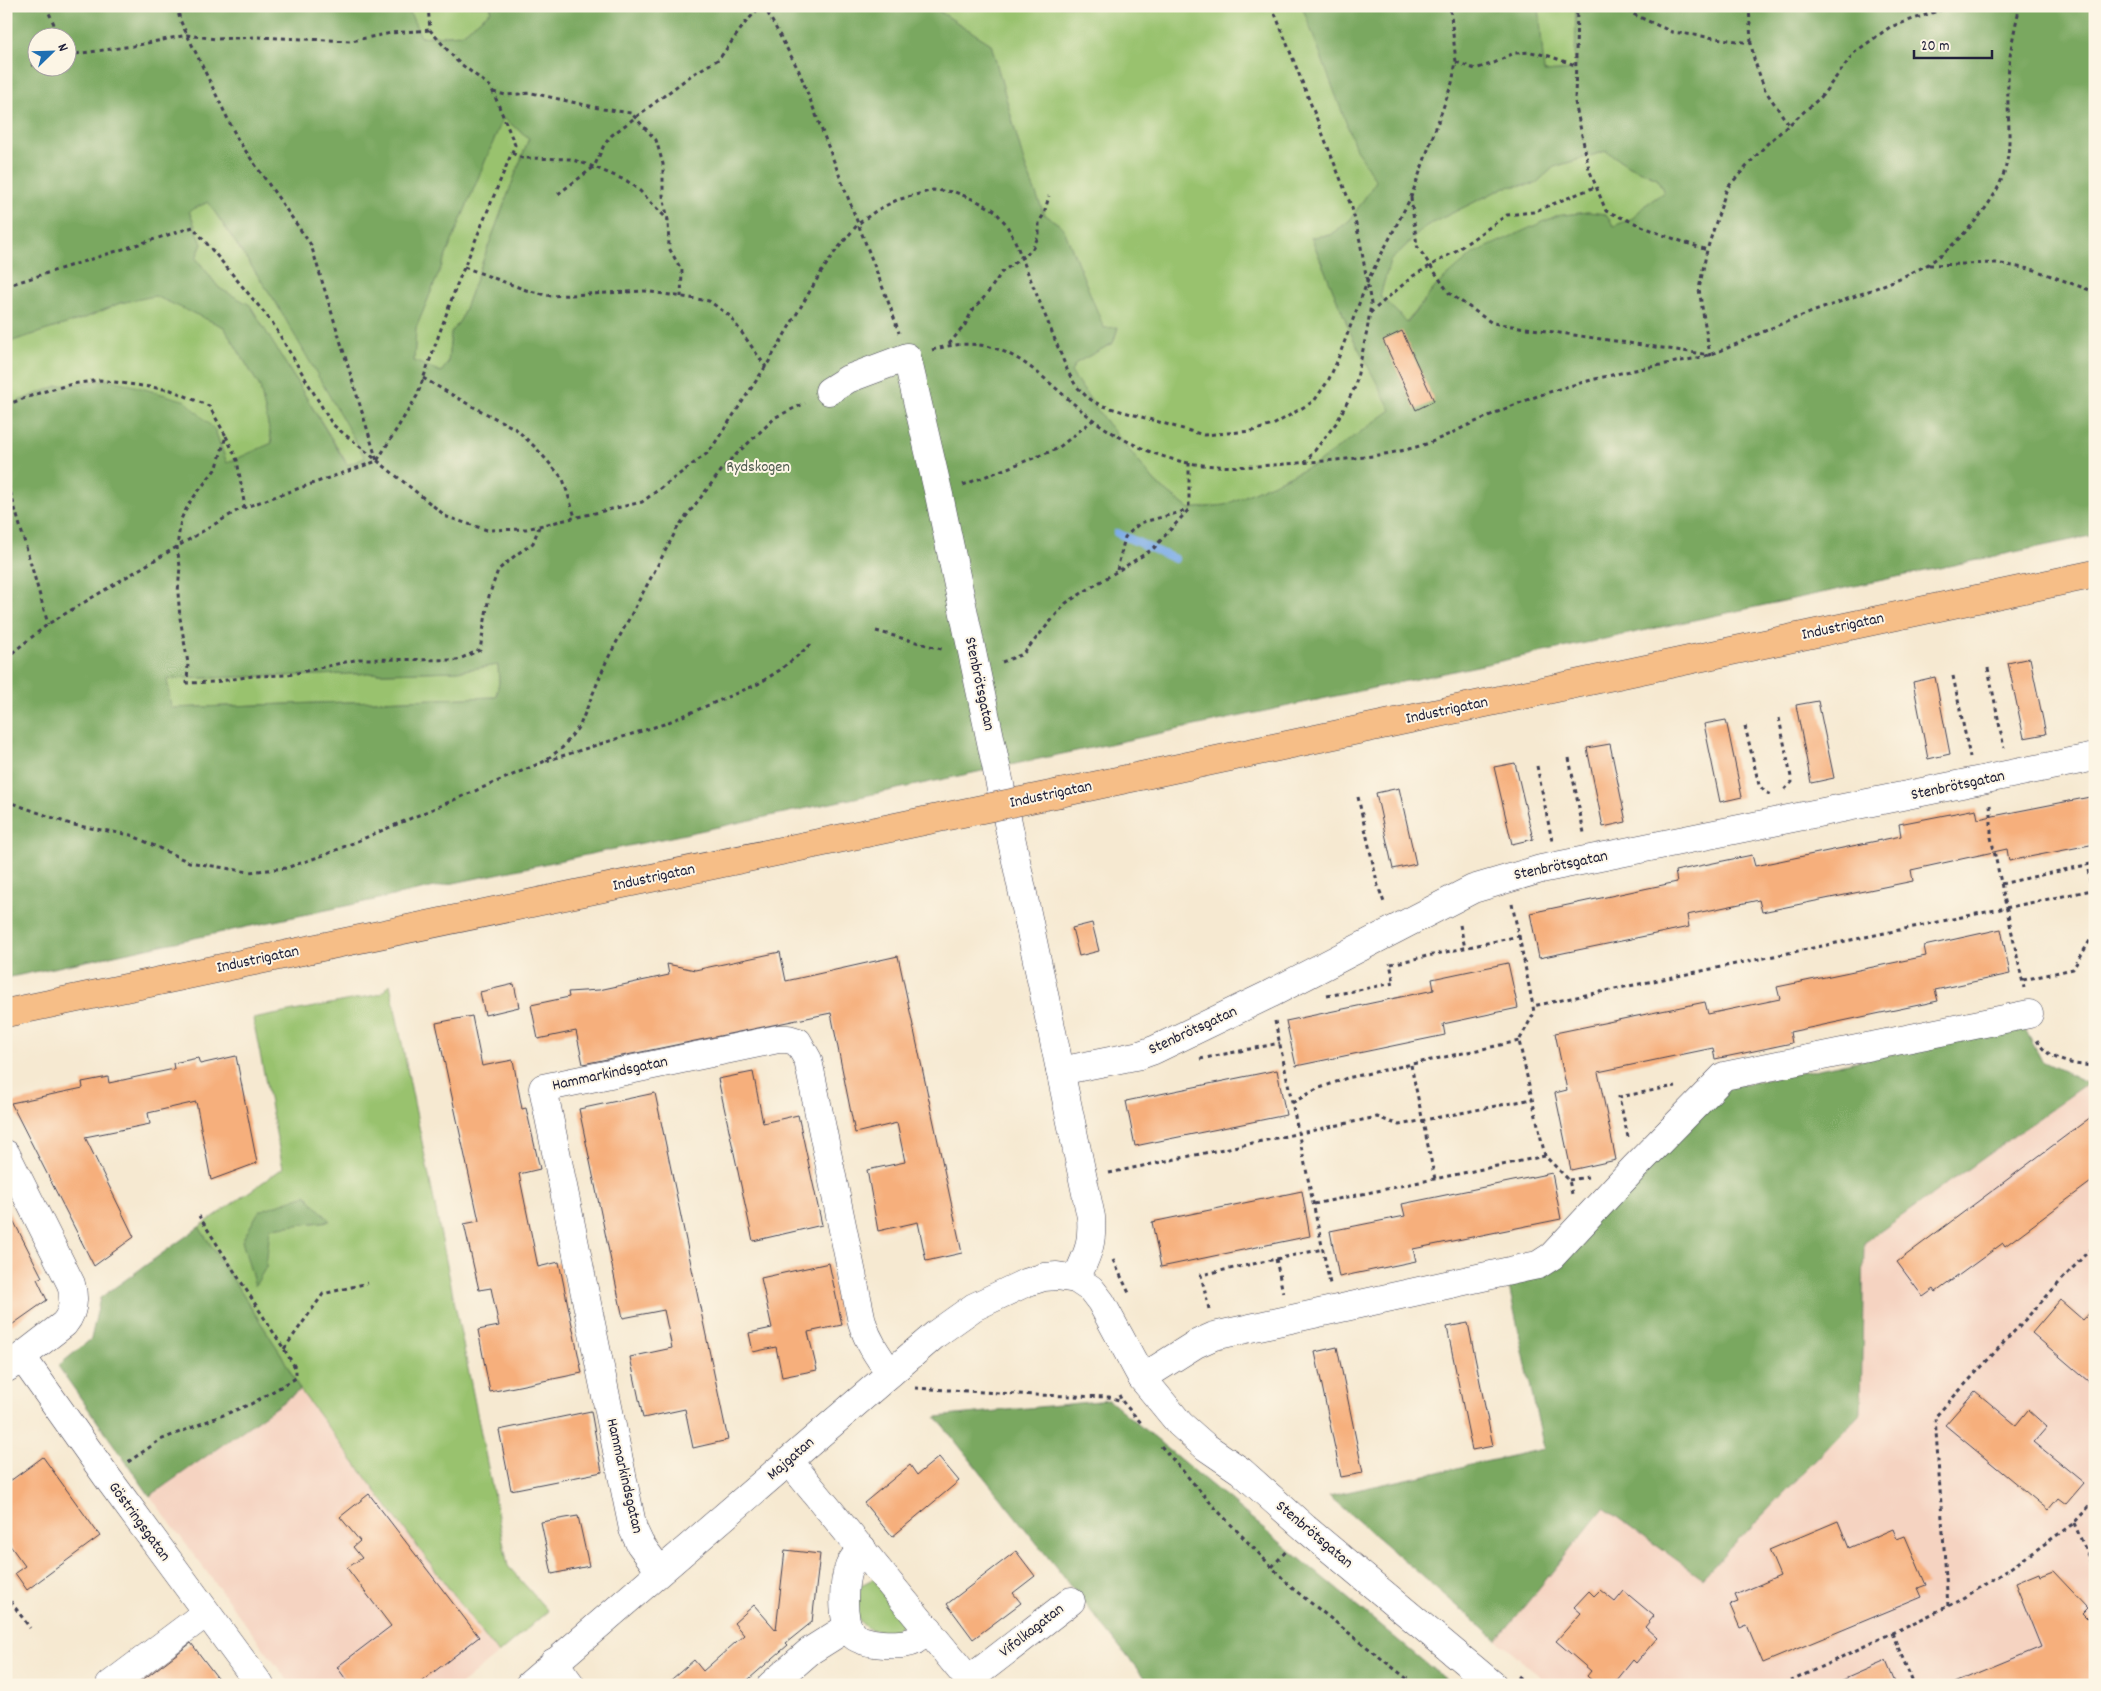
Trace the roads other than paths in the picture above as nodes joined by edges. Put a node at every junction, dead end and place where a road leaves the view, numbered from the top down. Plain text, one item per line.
1 (829, 391) road end
2 (2095, 574) edge
3 (2095, 757) edge
4 (6, 1013) edge
5 (2029, 1014) road end
6 (1060, 1071) junction
7 (6, 1154) edge
8 (1076, 1279) junction
9 (14, 1363) edge
10 (890, 1373) junction
11 (1142, 1378) junction
12 (789, 1461) junction
13 (862, 1548) junction
14 (660, 1571) junction
15 (1071, 1601) dead end
16 (206, 1613) junction
17 (848, 1627) junction
18 (929, 1629) junction
19 (554, 1662) junction
20 (1504, 1679) edge
21 (972, 1682) edge
22 (110, 1685) edge
23 (260, 1685) edge
24 (529, 1685) edge
25 (571, 1685) edge
26 (771, 1685) edge

1 - 6 street, Stenbrötsgatan
2 - 4 main road, Industrigatan, bridge
3 - 6 street, Stenbrötsgatan
5 - 11 street
6 - 8 street, Stenbrötsgatan
7 - 9 street
8 - 10 street, Majgatan
8 - 11 street, Stenbrötsgatan
9 - 16 street, Göstringsgatan
10 - 12 street, Majgatan
10 - 14 street, Hammarkindsgatan
11 - 20 street, Stenbrötsgatan
12 - 13 street, Vifolkagatan
12 - 14 street, Majgatan
13 - 17 street
13 - 18 street, Vifolkagatan
14 - 19 street, Majgatan
15 - 21 street, Vifolkagatan
16 - 22 street
16 - 23 street, Göstringsgatan
17 - 18 street
17 - 26 street
18 - 21 street, Vifolkagatan
19 - 24 street, Majgatan
19 - 25 street

